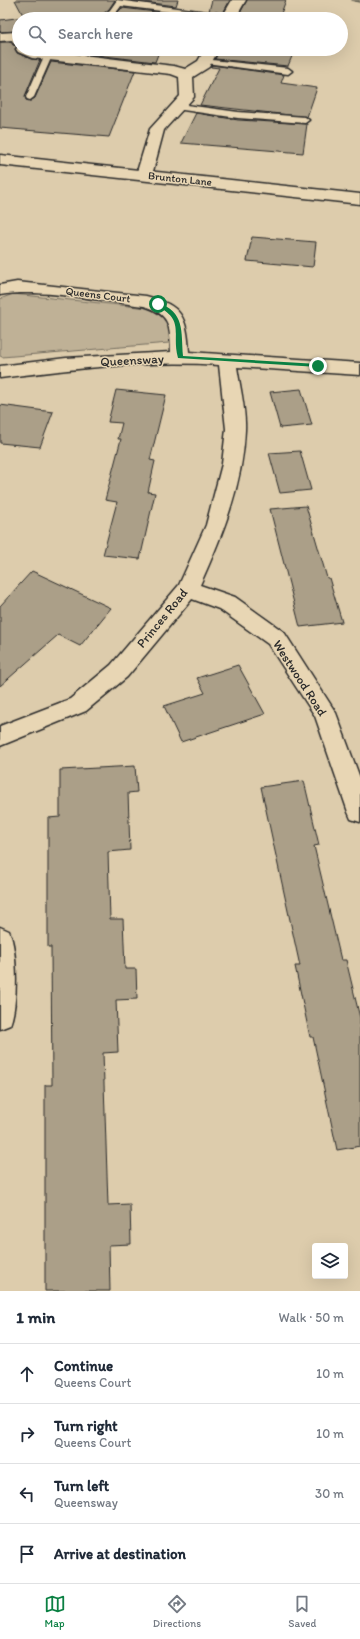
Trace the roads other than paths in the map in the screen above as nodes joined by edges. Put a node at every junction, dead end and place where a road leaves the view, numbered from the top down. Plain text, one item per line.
1 (239, 0) edge
2 (120, 2) edge
3 (112, 12) edge
4 (188, 12) edge
5 (232, 12) edge
6 (0, 37) edge
7 (12, 37) edge
8 (48, 56) joint
9 (208, 56) edge
10 (214, 56) edge
11 (288, 72) dead end
12 (186, 76) junction
13 (30, 97) dead end
14 (179, 107) junction
15 (305, 120) dead end
16 (0, 160) edge
17 (144, 175) junction
18 (360, 199) edge
19 (0, 290) edge
20 (180, 357) junction
21 (227, 359) junction
22 (360, 369) edge
23 (0, 372) edge
24 (188, 589) junction
25 (0, 736) edge
26 (360, 812) edge
27 (0, 939) edge
28 (0, 1016) edge

1 - 5 street
2 - 3 lane
2 - 4 lane
6 - 7 street
8 - 12 street
8 - 13 lane
9 - 12 street
10 - 11 lane
12 - 14 street
14 - 15 lane
14 - 17 street
16 - 17 street, Brunton Lane
17 - 18 street, Brunton Lane
19 - 20 street, Queens Court
20 - 21 street, Queensway
20 - 23 street, Queensway
21 - 22 street, Queensway
21 - 24 street, Princes Road
24 - 25 street, Princes Road
24 - 26 street, Westwood Road
27 - 28 street

